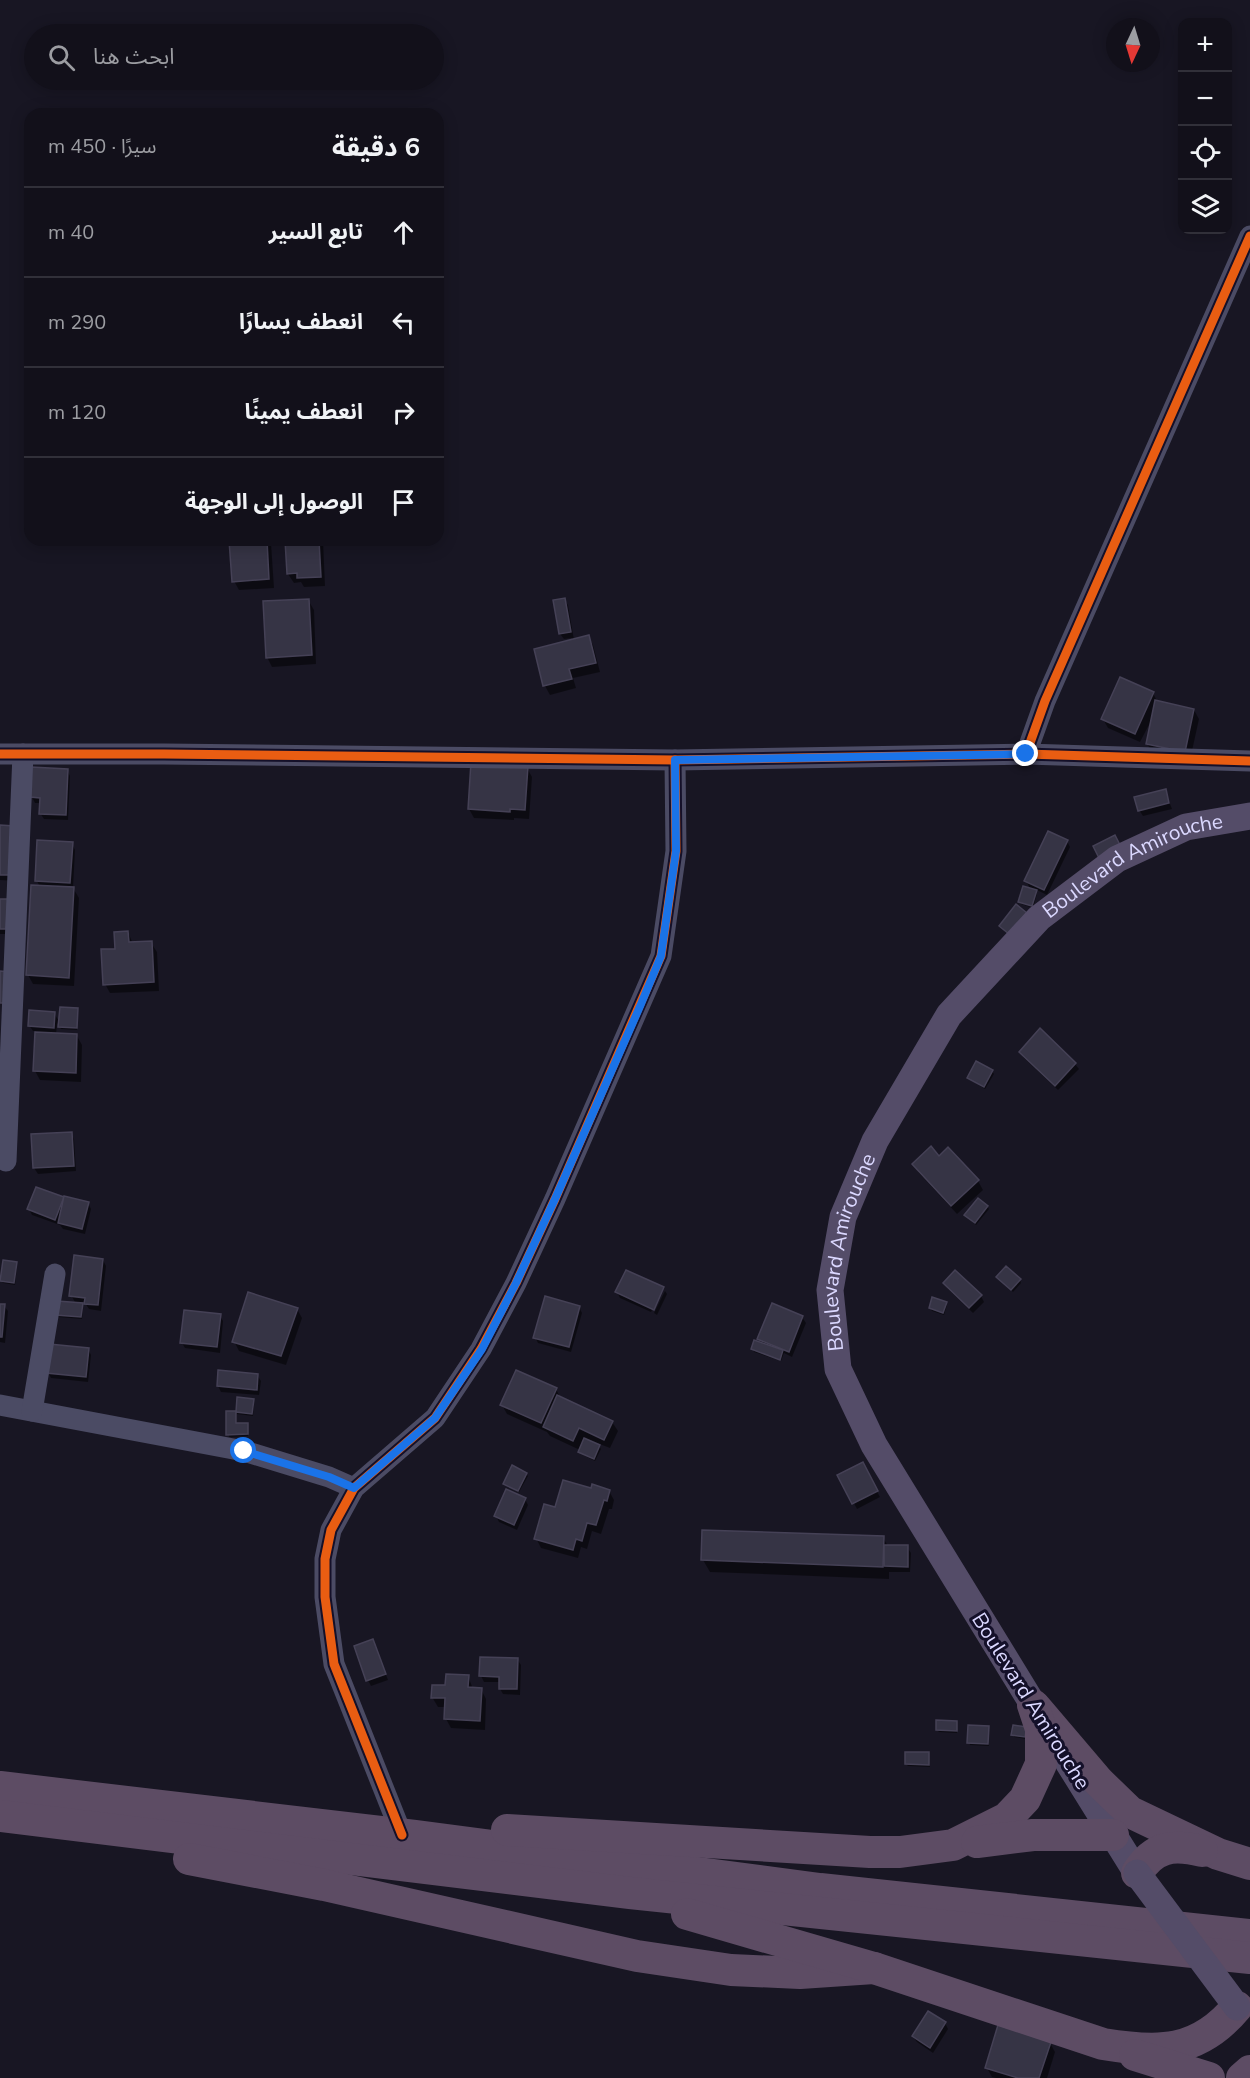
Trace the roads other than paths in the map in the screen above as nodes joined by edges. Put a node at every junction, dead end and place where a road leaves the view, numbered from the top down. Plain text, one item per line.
1 (1250, 236) edge
2 (0, 754) edge
3 (23, 754) junction
4 (1026, 754) junction
5 (675, 760) junction
6 (1250, 761) edge
7 (1250, 816) edge
8 (6, 1161) dead end
9 (55, 1274) dead end
10 (0, 1405) edge
11 (32, 1411) junction
12 (354, 1488) junction
13 (1027, 1695) junction
14 (0, 1787) edge
15 (0, 1816) edge
16 (0, 1821) edge
17 (408, 1835) junction
18 (1113, 1835) junction
19 (953, 1845) junction
20 (1218, 1854) junction
21 (1250, 1864) edge
22 (1137, 1873) junction
23 (630, 1893) junction
24 (740, 1929) junction
25 (1250, 1935) edge
26 (648, 1957) junction
27 (1250, 1958) edge
28 (874, 1968) junction
29 (1244, 2015) edge
30 (1103, 2044) junction
31 (1250, 2071) edge
32 (1209, 2078) edge
33 (1242, 2078) edge

1 - 4 street
2 - 3 street
3 - 5 street
3 - 8 street
4 - 5 street
4 - 6 street
5 - 12 street
7 - 13 main road, Boulevard Amirouche
9 - 11 street
10 - 11 street
11 - 12 street
12 - 17 street
13 - 18 main road, Boulevard Amirouche
13 - 19 highway
13 - 20 highway
14 - 17 highway
15 - 23 highway
16 - 26 highway
17 - 19 highway
17 - 25 highway
18 - 19 highway
18 - 22 main road, Boulevard Amirouche
20 - 21 highway
20 - 22 highway
22 - 29 main road, Boulevard Amirouche, bridge
23 - 24 highway
23 - 27 highway
24 - 26 highway
24 - 28 highway
26 - 28 highway
28 - 30 highway
29 - 30 highway
30 - 32 highway
31 - 33 highway

